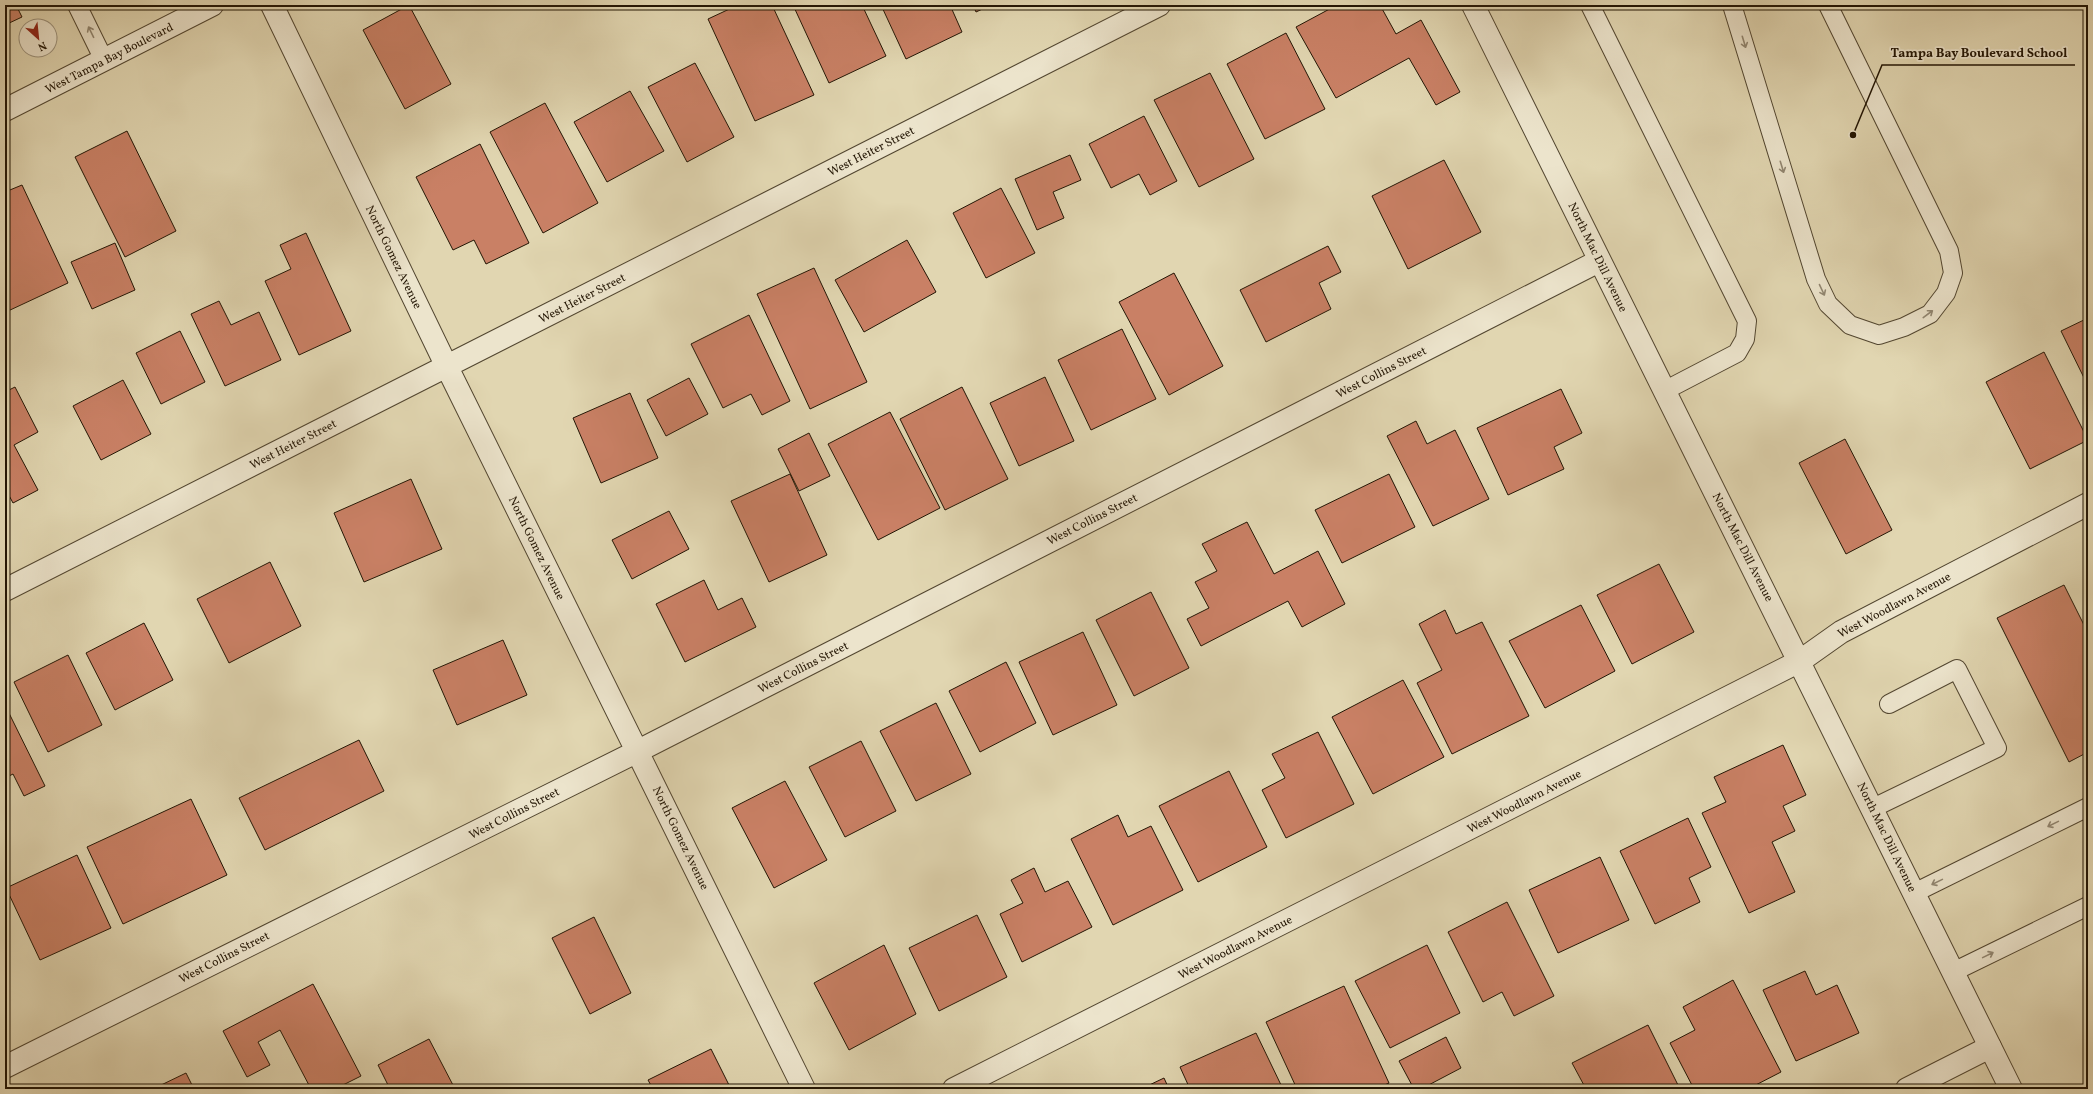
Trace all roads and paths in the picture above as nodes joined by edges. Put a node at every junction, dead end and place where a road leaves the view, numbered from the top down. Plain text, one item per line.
1 (77, 5) edge
2 (212, 5) edge
3 (272, 5) edge
4 (1159, 5) edge
5 (1473, 5) edge
6 (1590, 5) edge
7 (1732, 5) edge
8 (1828, 5) edge
9 (104, 60) junction
10 (5, 110) edge
11 (1599, 261) junction
12 (447, 367) junction
13 (1664, 391) junction
14 (2088, 504) edge
15 (5, 590) edge
16 (1800, 662) junction
17 (1889, 704) dead end
18 (638, 751) junction
19 (2088, 807) edge
20 (1873, 808) junction
21 (1914, 893) junction
22 (2088, 906) edge
23 (1953, 972) junction
24 (1990, 1047) junction
25 (5, 1067) edge
26 (804, 1089) edge
27 (954, 1089) edge
28 (1907, 1089) edge
29 (2011, 1089) edge

9 -> 1 lane
2 - 9 street, West Tampa Bay Boulevard
3 - 12 street, North Gomez Avenue
4 - 12 street, West Heiter Street
5 - 11 street, North Mac Dill Avenue
6 - 13 lane
7 -> 8 lane
9 - 10 street, West Tampa Bay Boulevard
11 - 13 street, North Mac Dill Avenue
11 - 18 street, West Collins Street
12 - 15 street, West Heiter Street
12 - 18 street, North Gomez Avenue
13 - 16 street, North Mac Dill Avenue
14 - 16 street, West Woodlawn Avenue
16 - 20 street, North Mac Dill Avenue
16 - 27 street, West Woodlawn Avenue
17 - 20 lane
18 - 25 street, West Collins Street
18 - 26 street, North Gomez Avenue
19 -> 21 lane
20 - 21 street, North Mac Dill Avenue
21 - 23 street, North Mac Dill Avenue
23 -> 22 lane
23 - 24 street, North Mac Dill Avenue
24 - 28 street
24 - 29 street, North Mac Dill Avenue

